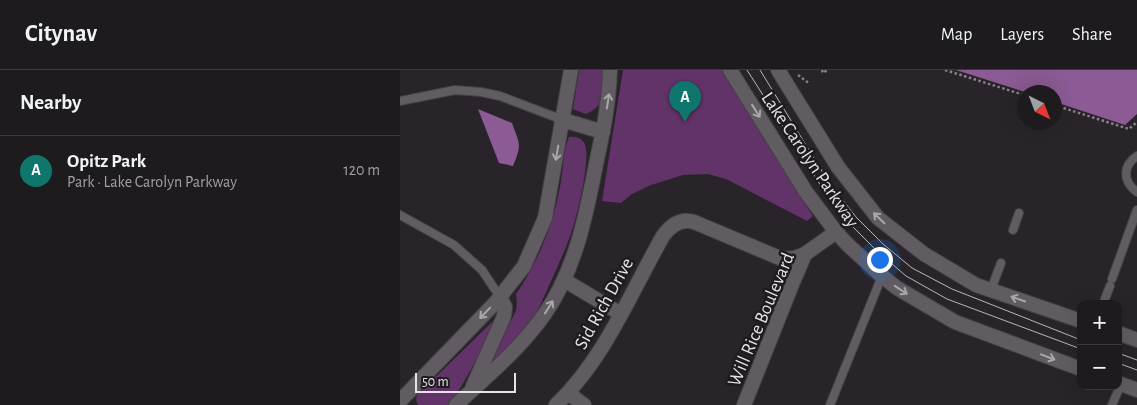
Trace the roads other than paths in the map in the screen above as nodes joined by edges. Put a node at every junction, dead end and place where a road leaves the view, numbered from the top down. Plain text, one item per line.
1 (571, 70) edge
2 (610, 70) edge
3 (730, 70) edge
4 (778, 70) edge
5 (400, 101) edge
6 (563, 120) junction
7 (603, 132) junction
8 (1137, 156) edge
9 (1137, 192) edge
10 (1137, 210) edge
11 (1019, 213) dead end
12 (400, 215) edge
13 (1012, 230) dead end
14 (836, 232) junction
15 (805, 254) junction
16 (1000, 263) dead end
17 (882, 276) junction
18 (564, 280) junction
19 (991, 290) junction
20 (500, 297) junction
21 (1104, 300) edge
22 (621, 314) junction
23 (1077, 320) edge
24 (1122, 334) edge
25 (1137, 340) edge
26 (1077, 368) edge
27 (1122, 384) edge
28 (1117, 390) edge
29 (1137, 390) edge
30 (471, 391) junction
31 (568, 393) junction
32 (400, 401) edge
33 (456, 405) edge
34 (556, 405) edge
35 (584, 405) edge
36 (744, 405) edge
37 (830, 405) edge
38 (1112, 405) edge

1 - 6 street
7 -> 2 street
3 -> 14 street, Lake Carolyn Parkway
19 -> 4 street, Lake Carolyn Parkway
5 - 6 lane
6 - 7 street
6 -> 20 street
7 - 18 street
8 - 9 lane
10 - 21 lane
11 - 13 lane
12 - 20 lane
14 - 15 street, Will Rice Boulevard
14 - 17 street, Lake Carolyn Parkway
15 - 22 street, Sid Rich Drive
15 - 36 street, Will Rice Boulevard
16 - 19 lane
17 -> 26 street, Lake Carolyn Parkway
17 - 37 lane
18 - 22 street
30 -> 18 street
23 -> 19 street, Lake Carolyn Parkway
20 - 30 street
20 -> 32 street
22 - 31 street, Sid Rich Drive
24 - 25 street
27 - 29 street
28 - 38 lane
30 - 33 street
31 - 34 street, Sid Rich Drive
31 - 35 street

